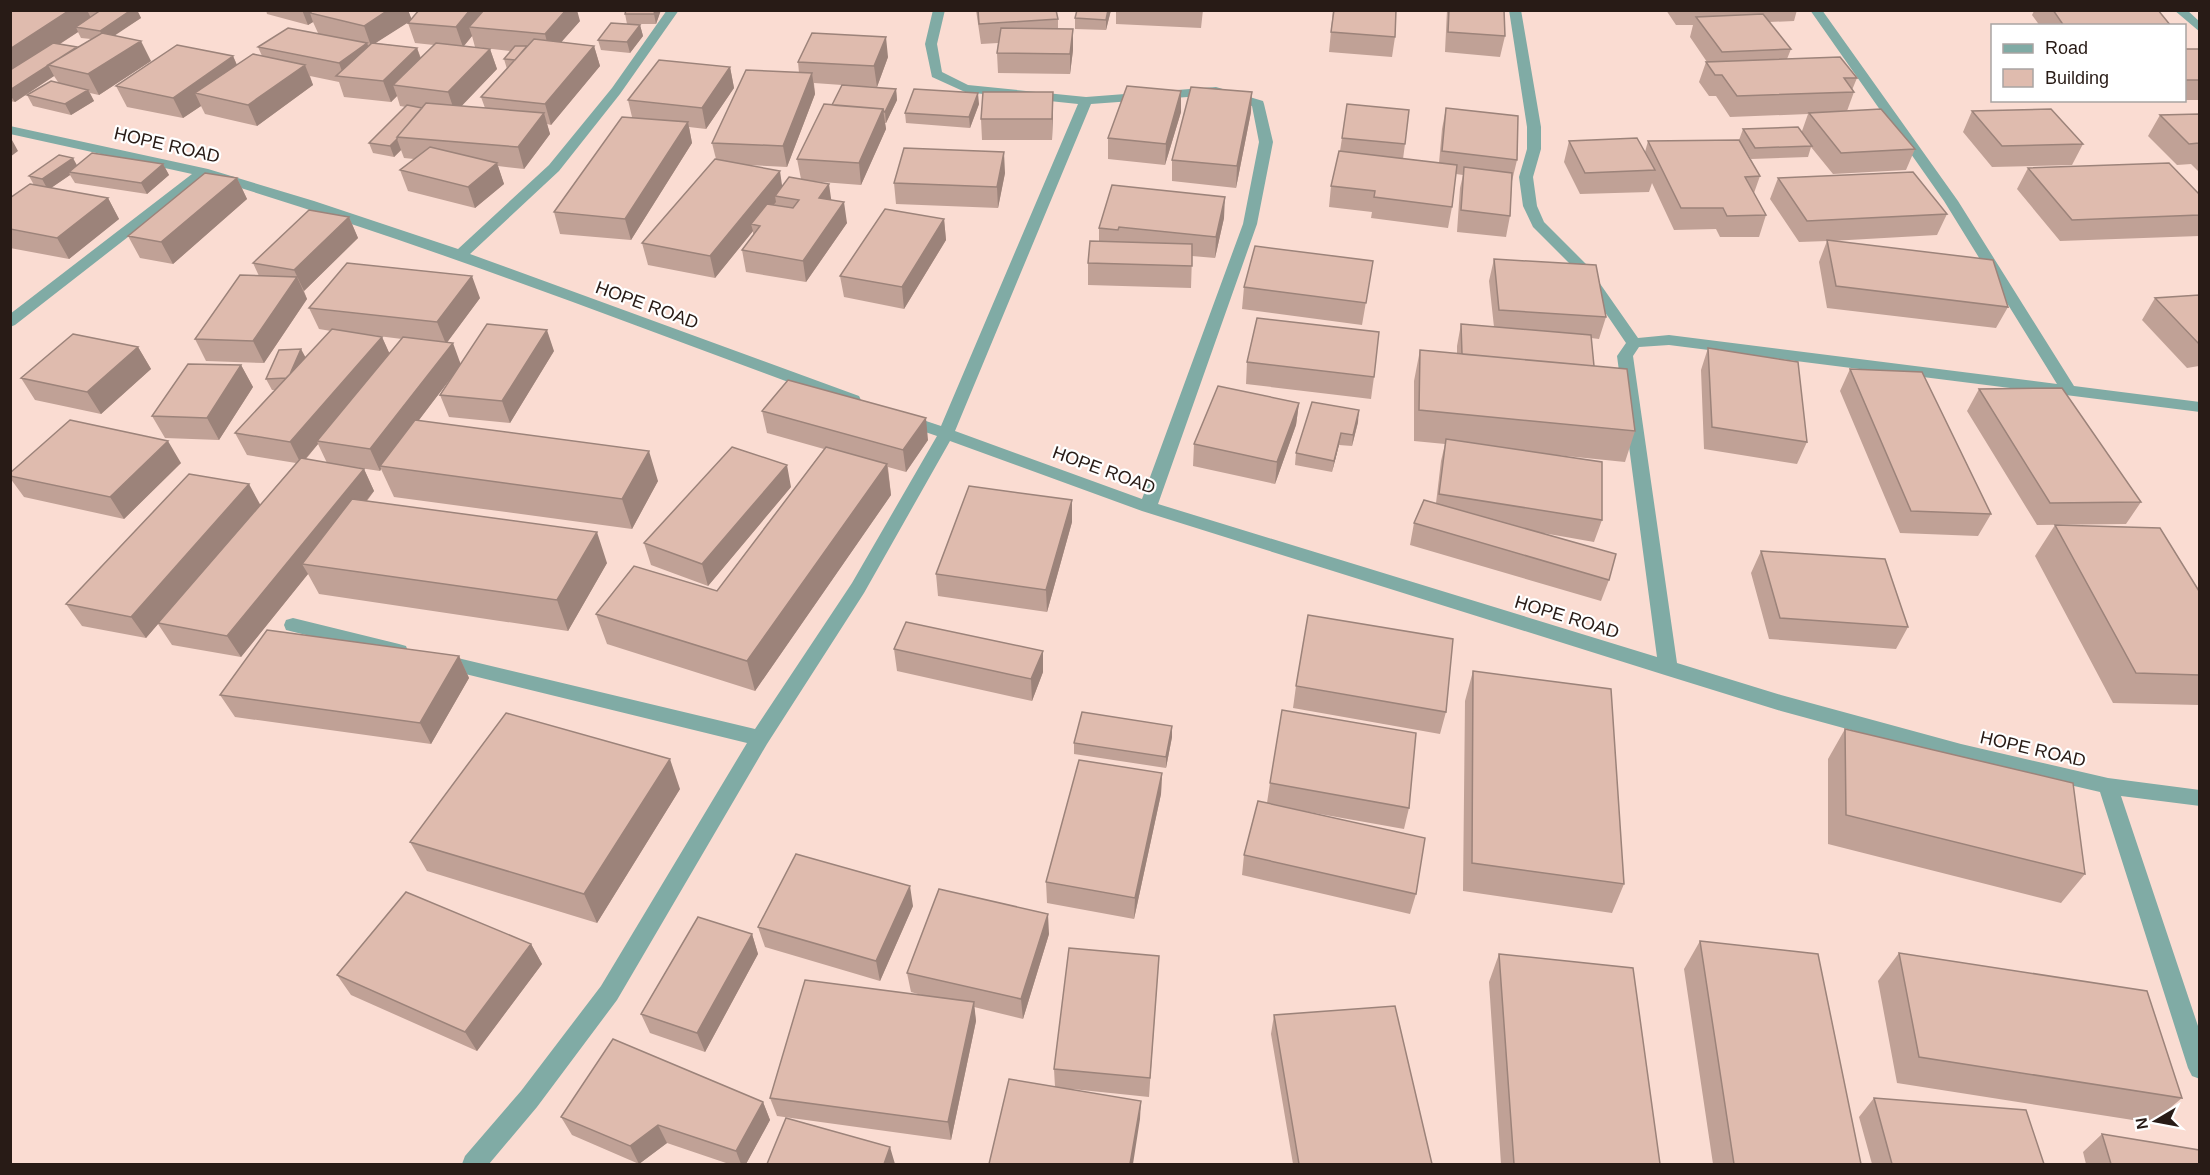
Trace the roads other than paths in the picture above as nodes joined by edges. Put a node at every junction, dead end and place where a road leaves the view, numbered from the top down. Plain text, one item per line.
1 (673, 10) edge
2 (939, 10) edge
3 (1515, 10) edge
4 (1816, 10) edge
5 (2180, 10) edge
6 (2199, 29) edge
7 (1086, 102) junction
8 (10, 130) edge
9 (203, 172) junction
10 (460, 255) junction
11 (10, 322) edge
12 (1634, 343) junction
13 (2067, 389) junction
14 (868, 405) edge
15 (2199, 407) edge
16 (890, 414) edge
17 (946, 434) junction
18 (1148, 507) junction
19 (293, 625) dead end
20 (1668, 669) junction
21 (760, 738) junction
22 (2108, 786) junction
23 (2199, 798) edge
24 (2199, 1068) edge
25 (474, 1164) edge

1 - 10 street
2 - 7 street
3 - 12 street
4 - 13 street
5 - 6 street
7 - 17 street
7 - 18 street
8 - 9 street, HOPE ROAD
9 - 10 street, HOPE ROAD
9 - 11 street
10 - 14 street, HOPE ROAD
12 - 13 street
12 - 20 street
13 - 15 street
16 - 17 street, HOPE ROAD
17 - 18 street, HOPE ROAD
17 - 21 street
18 - 20 street, HOPE ROAD
19 - 21 street
20 - 22 street, HOPE ROAD
21 - 25 street
22 - 23 street, HOPE ROAD
22 - 24 street

